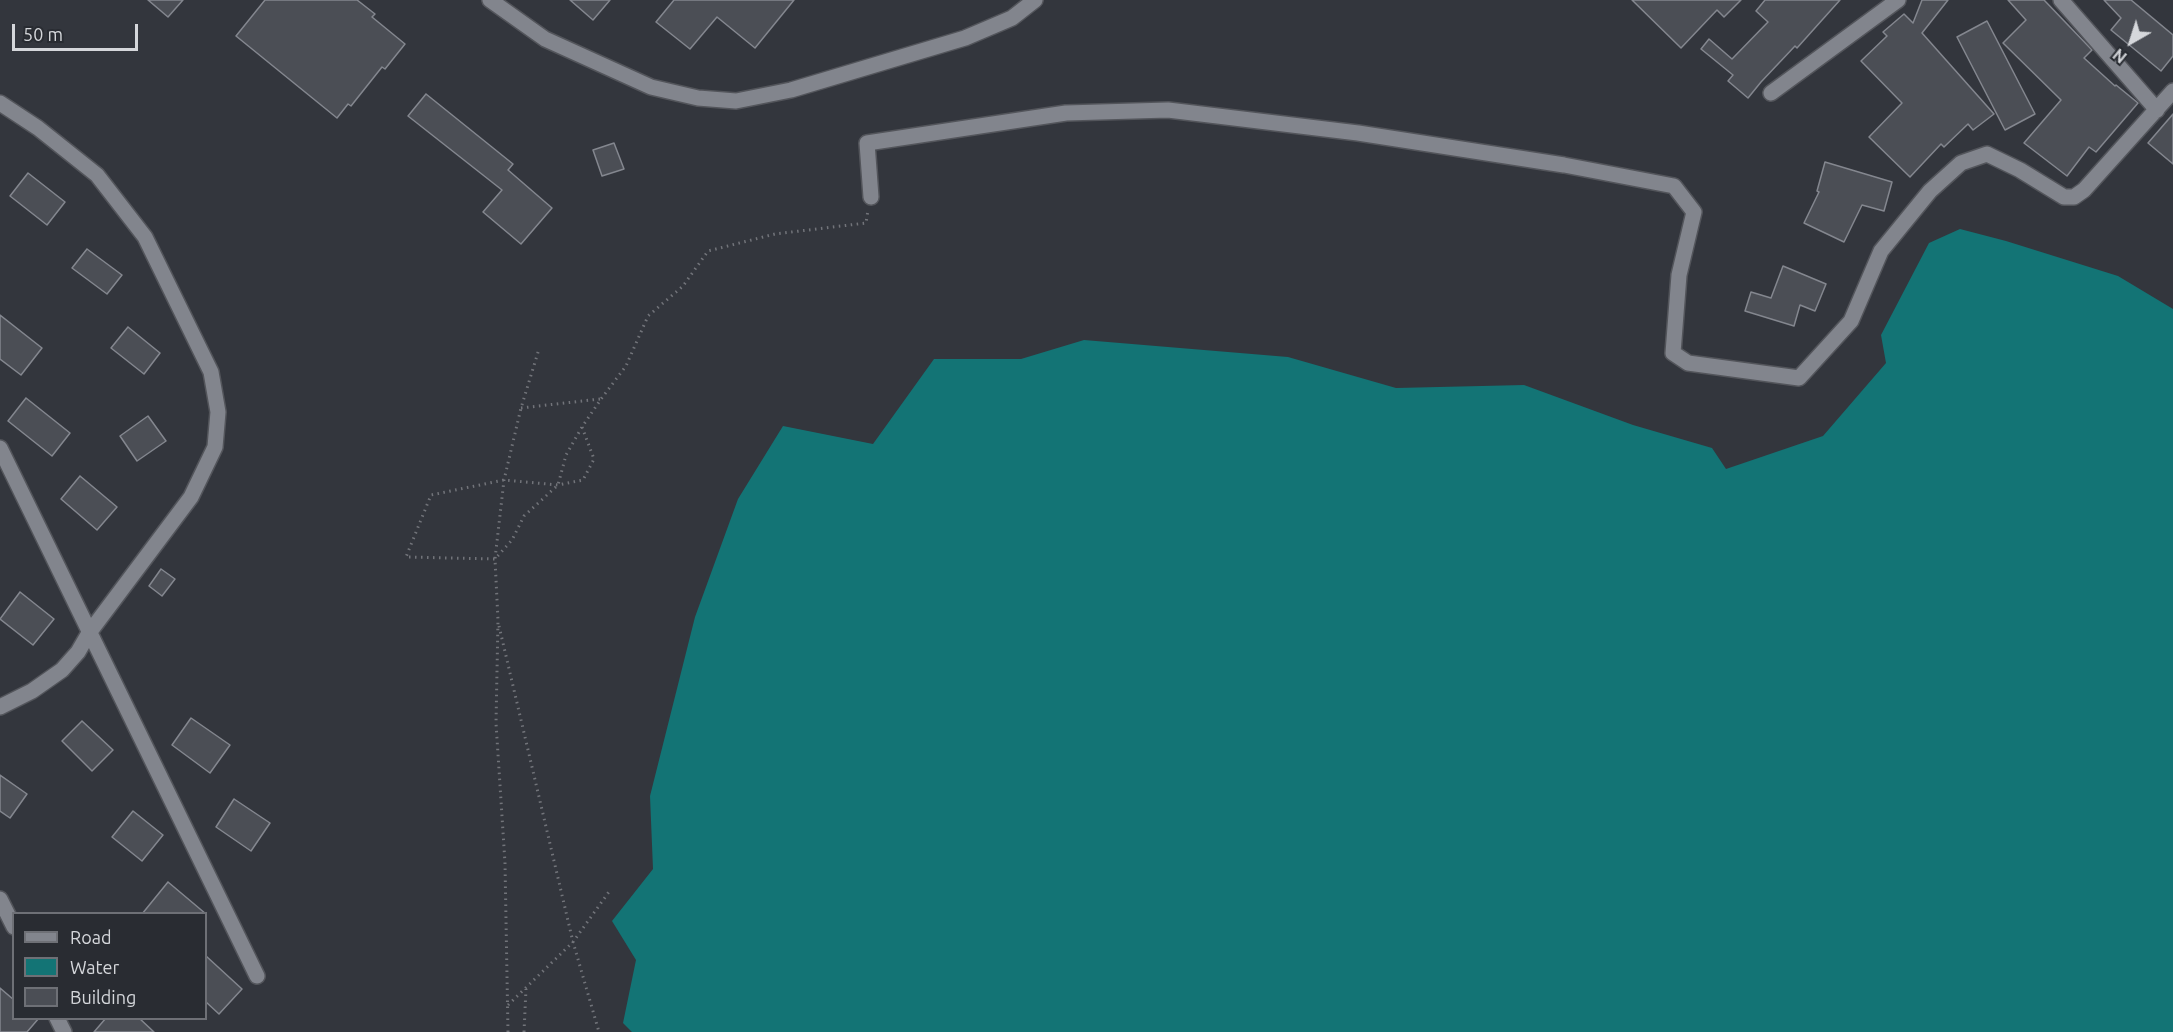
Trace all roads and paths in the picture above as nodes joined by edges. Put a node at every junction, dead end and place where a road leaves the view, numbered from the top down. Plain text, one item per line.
1 (490, 0) edge
2 (1035, 0) edge
3 (1898, 0) edge
4 (2061, 0) edge
5 (2173, 91) edge
6 (1771, 93) dead end
7 (0, 103) edge
8 (2157, 110) junction
9 (871, 197) joint
10 (539, 349) dead end
11 (601, 399) junction
12 (521, 408) junction
13 (582, 426) junction
14 (0, 448) edge
15 (504, 480) junction
16 (558, 485) junction
17 (495, 559) junction
18 (498, 620) junction
19 (89, 633) junction
20 (0, 707) edge
21 (611, 889) dead end
22 (0, 899) edge
23 (12, 923) edge
24 (573, 942) junction
25 (257, 976) dead end
26 (526, 987) junction
27 (508, 1005) junction
28 (508, 1032) edge
29 (524, 1032) edge
30 (599, 1032) edge

1 - 2 street
3 - 6 street
4 - 8 street
5 - 8 street
7 - 19 street
8 - 9 street
9 - 11 path
10 - 12 path
11 - 12 path
11 - 13 path
12 - 15 path
13 - 16 path
13 - 16 path
14 - 19 street
15 - 16 path
15 - 17 path
15 - 17 path
16 - 17 path
17 - 18 path
18 - 24 path
18 - 27 path
19 - 20 street
19 - 25 street
21 - 24 path
22 - 23 street
24 - 26 path
24 - 30 path
26 - 27 path
26 - 29 path
27 - 28 path

